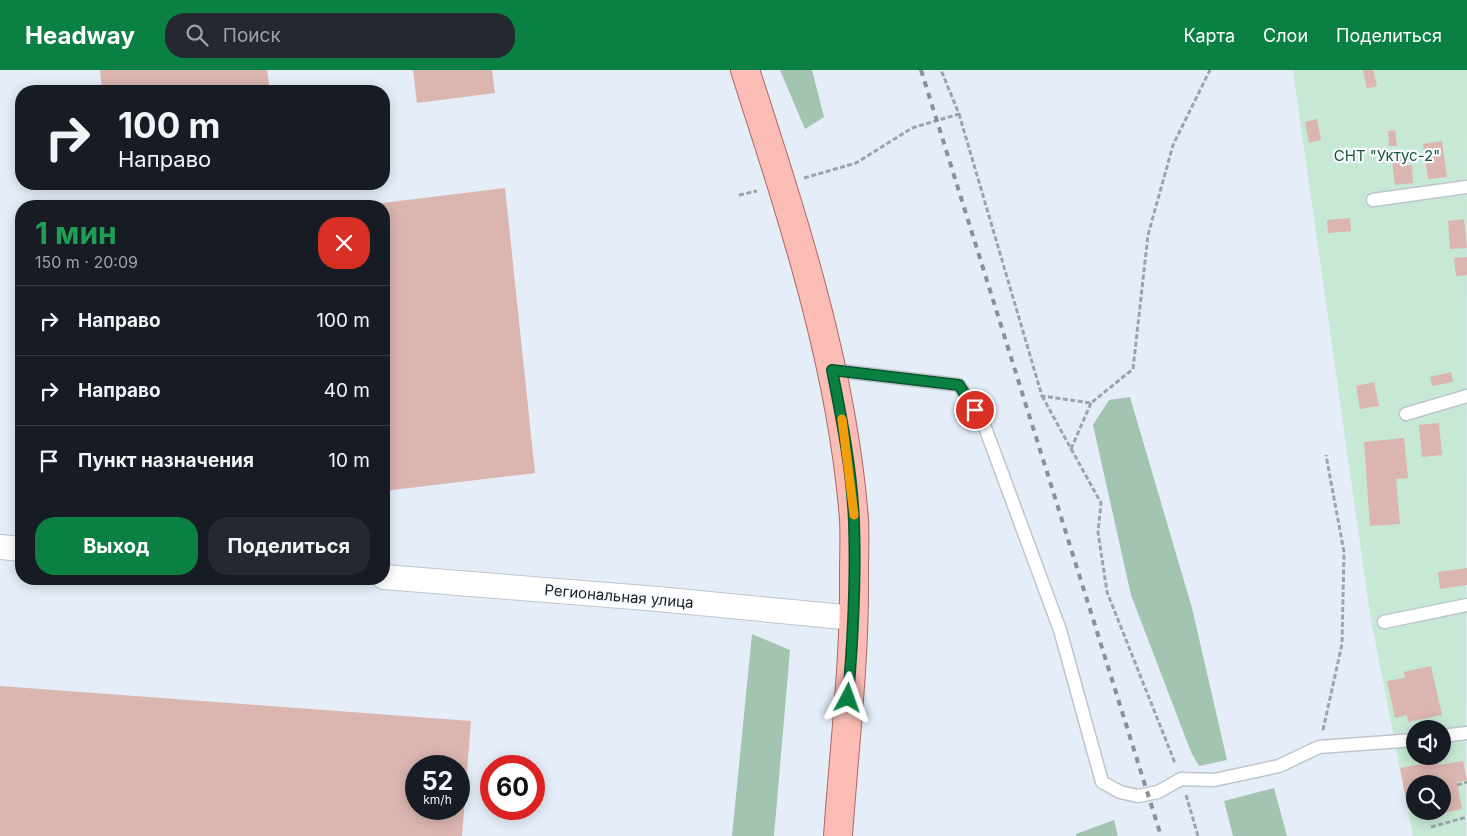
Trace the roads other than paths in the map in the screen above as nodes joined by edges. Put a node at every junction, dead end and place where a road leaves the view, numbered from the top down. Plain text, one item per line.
1 (745, 70) edge
2 (1467, 187) edge
3 (1373, 200) dead end
4 (832, 370) junction
5 (1467, 396) edge
6 (1406, 414) dead end
7 (0, 548) edge
8 (15, 549) edge
9 (390, 578) edge
10 (1467, 605) edge
11 (854, 618) junction
12 (1384, 622) dead end
13 (1467, 733) edge
14 (1451, 735) edge
15 (1406, 741) edge
16 (838, 836) edge

1 - 4 main road
2 - 3 lane
4 - 11 main road
4 - 15 lane
5 - 6 lane
7 - 8 street
9 - 11 street, Региональная улица
10 - 12 lane
11 - 16 main road
13 - 14 lane

